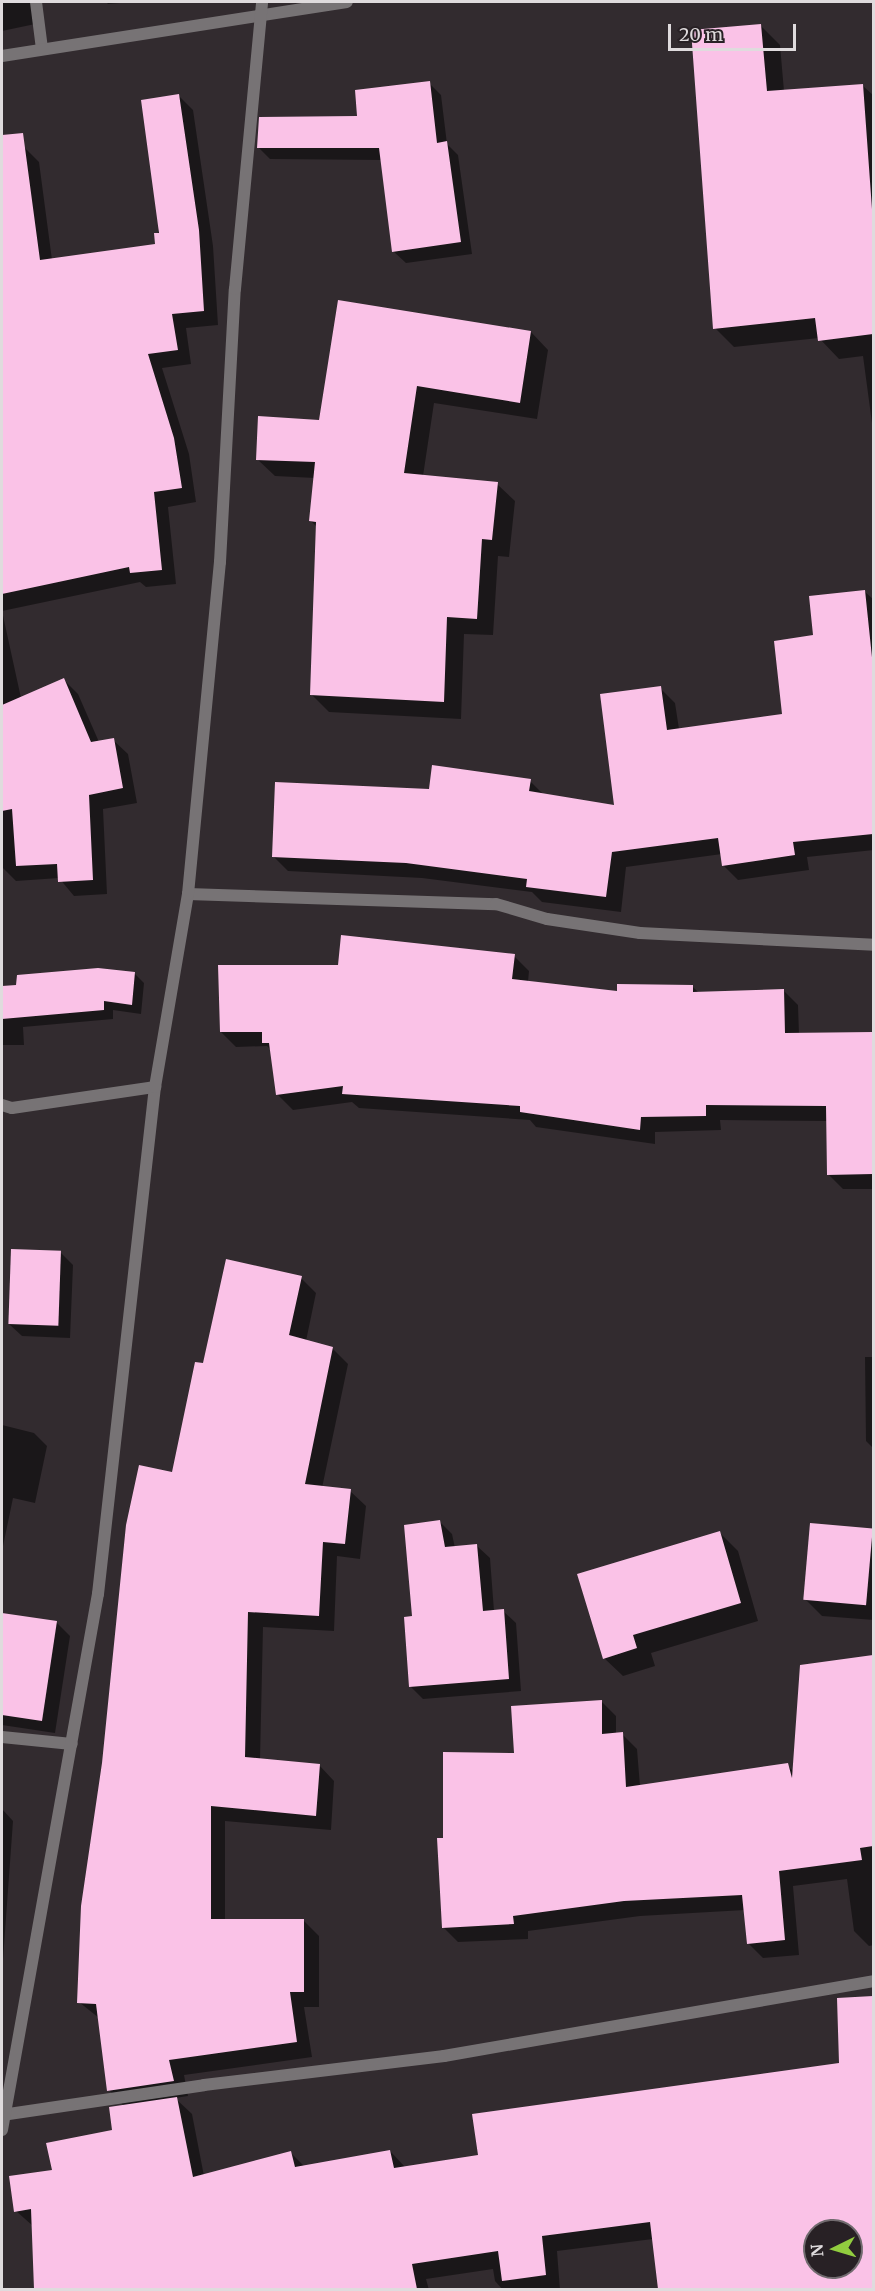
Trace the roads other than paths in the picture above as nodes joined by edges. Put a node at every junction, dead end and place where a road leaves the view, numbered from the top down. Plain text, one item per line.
1 (36, 2) edge
2 (262, 2) edge
3 (347, 2) edge
4 (260, 15) junction
5 (42, 50) junction
6 (2, 56) edge
7 (188, 894) junction
8 (873, 945) edge
9 (155, 1087) junction
10 (2, 1105) edge
11 (2, 1737) edge
12 (72, 1744) junction
13 (873, 1981) edge
14 (2, 2115) edge
15 (2, 2130) edge

1 - 5 street
2 - 4 street
3 - 4 street
4 - 5 street
4 - 7 street
5 - 6 street
7 - 8 street
7 - 9 street
9 - 10 street
9 - 12 street
11 - 12 street
12 - 14 street
13 - 14 street
14 - 15 street

